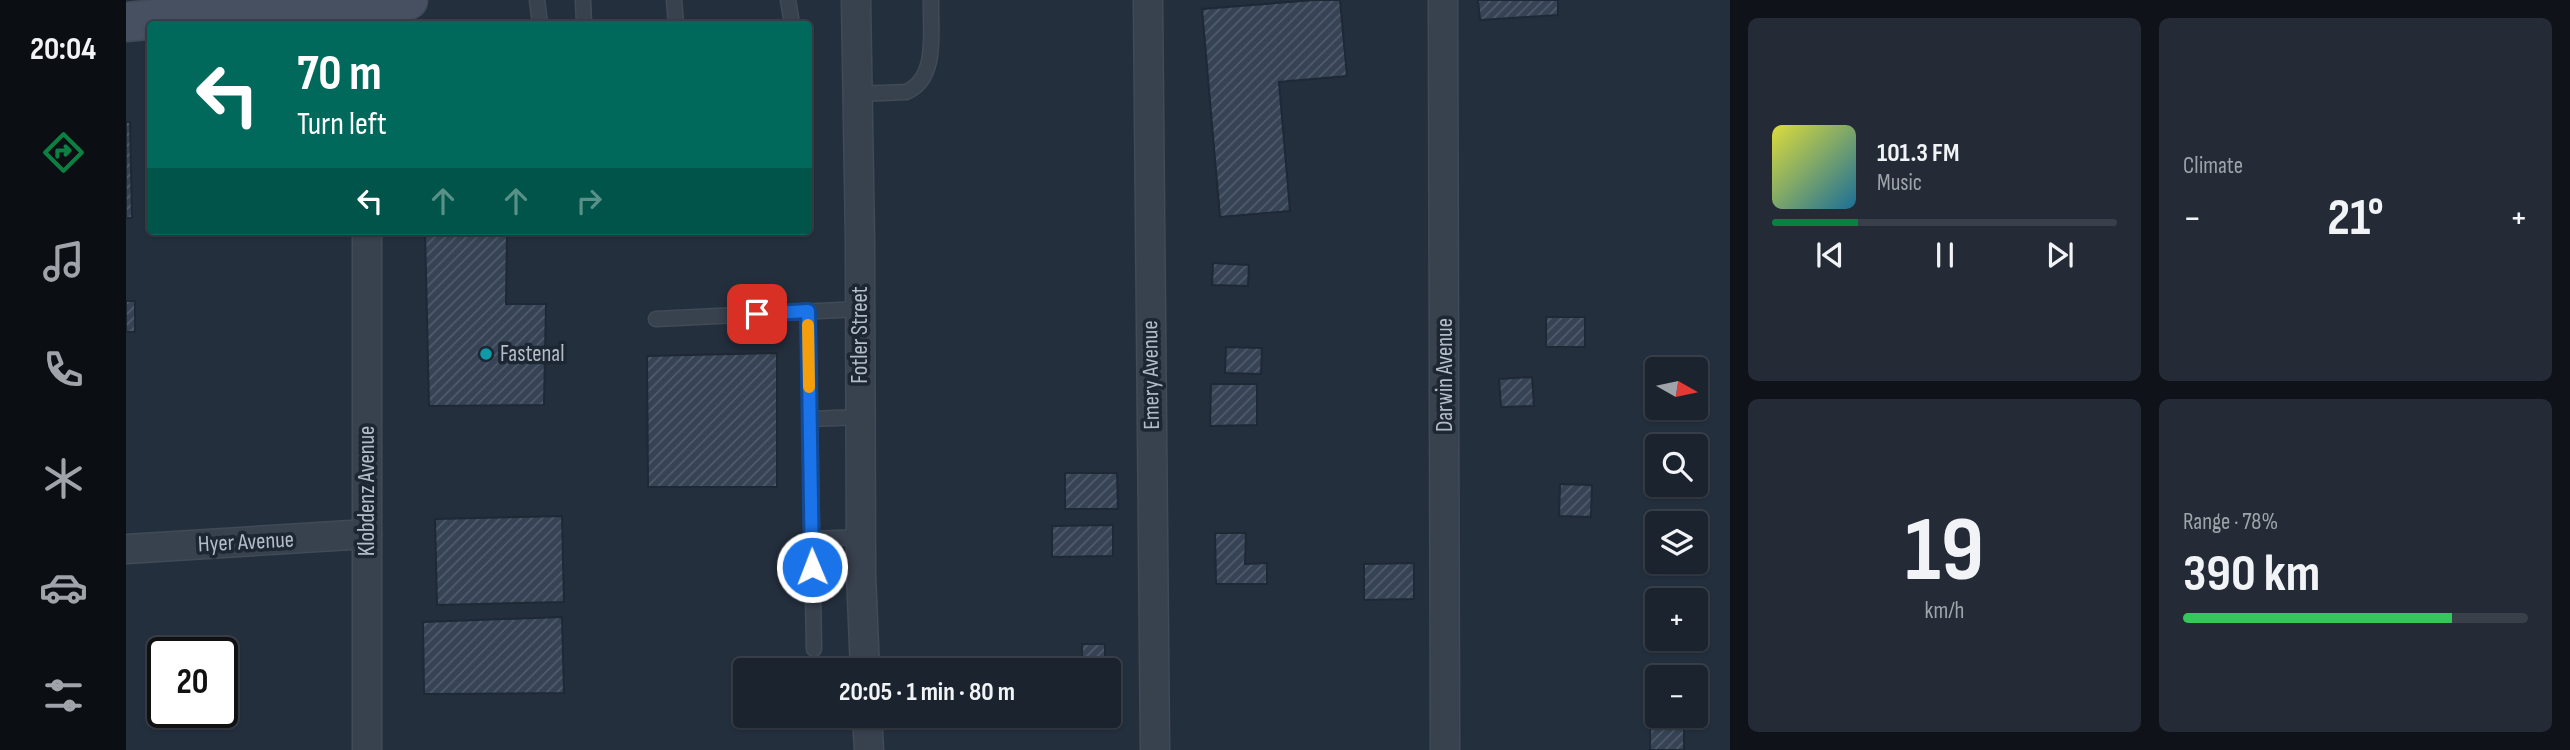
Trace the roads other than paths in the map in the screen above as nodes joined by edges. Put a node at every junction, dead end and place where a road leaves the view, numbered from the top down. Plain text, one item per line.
1 (408, 0) edge
2 (537, 0) edge
3 (583, 0) edge
4 (674, 0) edge
5 (788, 0) edge
6 (856, 0) edge
7 (931, 0) edge
8 (1148, 0) edge
9 (1443, 0) edge
10 (287, 3) edge
11 (184, 8) edge
12 (365, 14) edge
13 (131, 18) edge
14 (540, 21) edge
15 (584, 21) edge
16 (676, 21) edge
17 (792, 21) edge
18 (858, 94) junction
19 (367, 235) edge
20 (860, 309) junction
21 (808, 311) junction
22 (656, 319) dead end
23 (861, 417) junction
24 (810, 419) junction
25 (367, 534) junction
26 (861, 537) junction
27 (811, 539) junction
28 (126, 549) edge
29 (814, 649) dead end
30 (865, 658) edge
31 (868, 728) edge
32 (367, 750) edge
33 (869, 750) edge
34 (1155, 750) edge
35 (1445, 750) edge

1 - 12 main road
2 - 14 lane
3 - 15 lane
4 - 16 lane
5 - 17 lane
6 - 18 street, Fotler Street
7 - 18 lane
8 - 34 street, Emery Avenue
9 - 35 street, Darwin Avenue
10 - 11 main road
10 - 12 main road
11 - 13 main road
18 - 20 street, Fotler Street
19 - 25 street, Klobdenz Avenue
20 - 21 lane
20 - 23 street, Fotler Street
21 - 22 lane
21 - 24 lane
23 - 24 lane
23 - 26 street, Fotler Street
24 - 27 lane
25 - 28 street, Hyer Avenue
25 - 32 street, Klobdenz Avenue
26 - 27 lane
26 - 30 street, Fotler Street
27 - 29 lane
31 - 33 street

